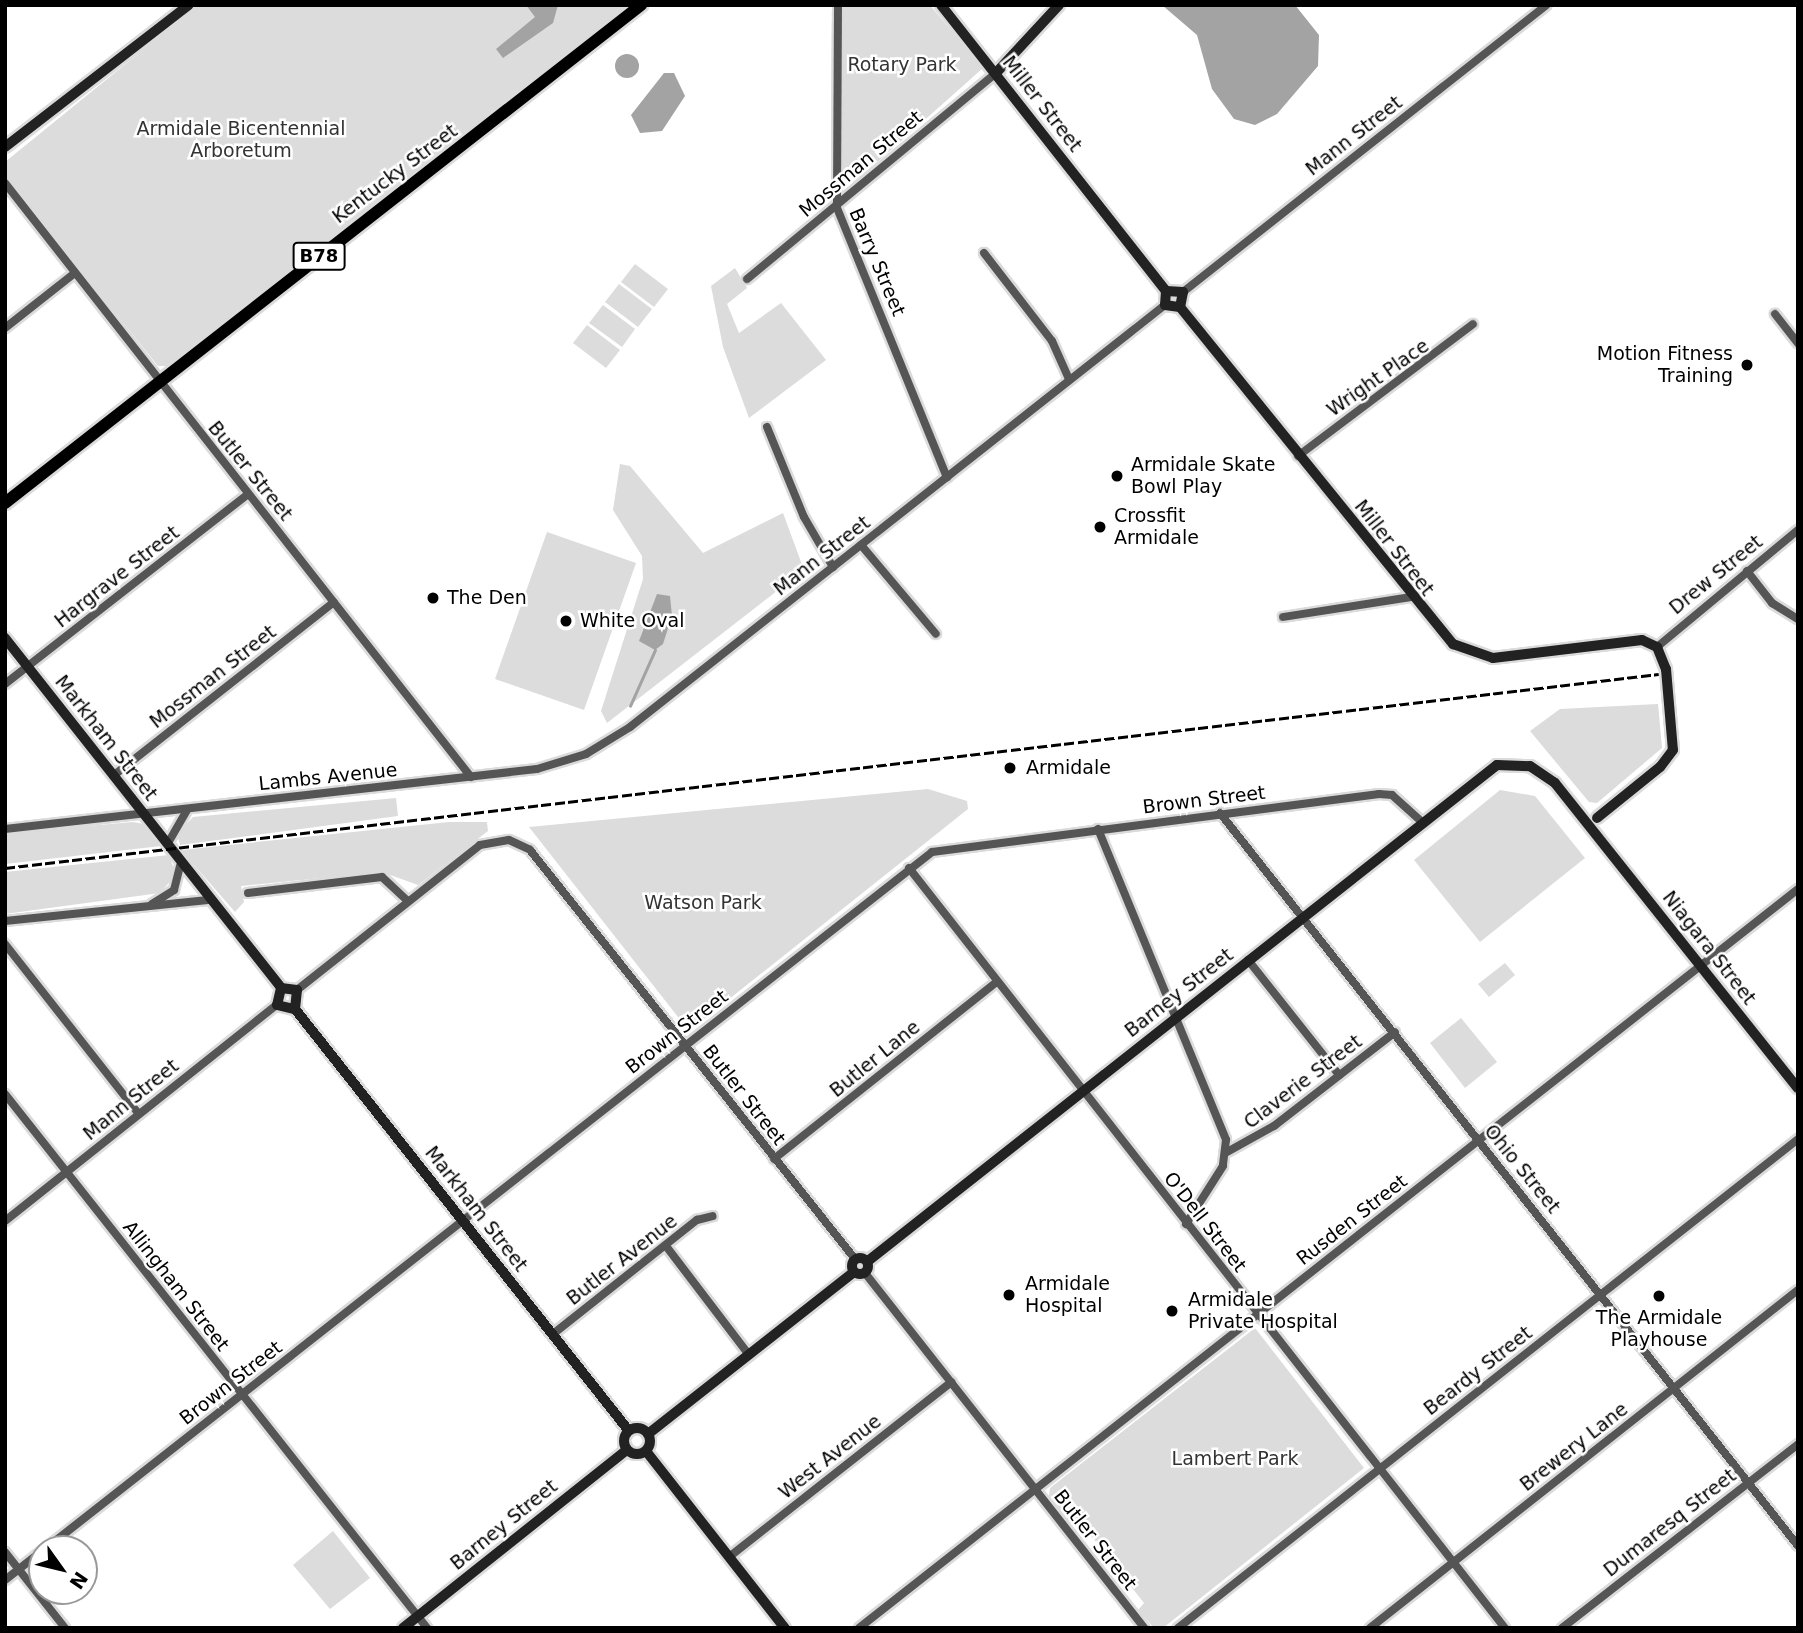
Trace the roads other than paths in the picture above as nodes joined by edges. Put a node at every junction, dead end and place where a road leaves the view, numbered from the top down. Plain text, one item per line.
1 (189, 5) edge
2 (641, 5) edge
3 (838, 5) edge
4 (941, 5) edge
5 (1059, 5) edge
6 (1546, 5) edge
7 (996, 73) junction
8 (5, 147) edge
9 (5, 183) edge
10 (836, 208) junction
11 (984, 253) dead end
12 (75, 274) junction
13 (747, 279) dead end
14 (1166, 291) junction
15 (1183, 292) junction
16 (1165, 305) junction
17 (1180, 307) junction
18 (1775, 314) dead end
19 (1474, 324) dead end
20 (5, 328) edge
21 (1798, 343) edge
22 (1069, 379) junction
23 (160, 383) junction
24 (767, 427) dead end
25 (1298, 456) junction
26 (947, 477) junction
27 (248, 494) junction
28 (5, 503) edge
29 (1798, 530) edge
30 (861, 545) junction
31 (833, 568) junction
32 (1747, 571) junction
33 (1410, 597) junction
34 (334, 603) junction
35 (1283, 617) dead end
36 (1798, 619) edge
37 (936, 634) dead end
38 (5, 638) edge
39 (1657, 647) junction
40 (27, 666) junction
41 (5, 684) edge
42 (113, 776) junction
43 (471, 777) junction
44 (188, 809) junction
45 (1220, 813) junction
46 (143, 814) junction
47 (1422, 822) junction
48 (1596, 823) junction
49 (5, 829) edge
50 (1098, 829) junction
51 (168, 843) junction
52 (180, 862) junction
53 (909, 868) junction
54 (1798, 889) edge
55 (248, 893) dead end
56 (208, 900) junction
57 (408, 901) junction
58 (149, 905) junction
59 (222, 912) junction
60 (1303, 917) junction
61 (5, 921) edge
62 (5, 944) edge
63 (1248, 960) junction
64 (1701, 965) junction
65 (995, 983) junction
66 (281, 988) junction
67 (297, 990) junction
68 (277, 1004) junction
69 (295, 1009) junction
70 (1176, 1017) junction
71 (1395, 1032) junction
72 (686, 1045) junction
73 (1339, 1075) junction
74 (1798, 1088) edge
75 (1081, 1092) junction
76 (5, 1094) edge
77 (139, 1114) junction
78 (1798, 1139) edge
79 (1479, 1140) junction
80 (1227, 1152) junction
81 (774, 1159) junction
82 (66, 1173) junction
83 (713, 1216) dead end
84 (463, 1220) junction
85 (5, 1221) edge
86 (1186, 1224) junction
87 (666, 1246) junction
88 (855, 1259) junction
89 (867, 1261) junction
90 (860, 1273) junction
91 (1798, 1290) edge
92 (1601, 1294) junction
93 (1258, 1314) junction
94 (553, 1334) junction
95 (749, 1354) junction
96 (951, 1382) junction
97 (1675, 1387) junction
98 (241, 1394) junction
99 (629, 1431) junction
100 (648, 1434) junction
101 (1798, 1444) edge
102 (627, 1450) junction
103 (646, 1451) junction
104 (1378, 1469) junction
105 (1749, 1482) junction
106 (1035, 1489) junction
107 (62, 1535) edge
108 (1798, 1546) edge
109 (5, 1552) edge
110 (729, 1557) junction
111 (28, 1562) edge
112 (1453, 1562) junction
113 (19, 1569) junction
114 (5, 1580) edge
115 (418, 1616) junction
116 (65, 1628) edge
117 (403, 1628) edge
118 (427, 1628) edge
119 (785, 1628) edge
120 (859, 1628) edge
121 (1144, 1628) edge
122 (1178, 1628) edge
123 (1370, 1628) edge
124 (1505, 1628) edge
125 (1562, 1628) edge

1 - 8 street
2 - 23 main road, Kentucky Street / B78
3 - 10 street, Barry Street
4 - 7 street, Miller Street
5 - 7 street
6 - 15 street, Mann Street
7 - 10 street, Mossman Street
7 - 14 street, Miller Street
9 - 12 street, Butler Street
10 - 13 street, Mossman Street
10 - 26 street, Barry Street
11 - 22 street
12 - 20 street
12 - 23 street, Butler Street
14 - 15 street
14 - 16 street
15 - 17 street
16 - 17 street
16 - 22 street, Mann Street
17 - 25 street, Miller Street
18 - 21 street
19 - 25 street, Wright Place
22 - 26 street, Mann Street
23 - 27 street, Butler Street
23 - 28 main road, Kentucky Street / B78
24 - 31 street
25 - 33 street, Miller Street
26 - 30 street, Mann Street
27 - 34 street, Butler Street
27 - 40 street, Hargrave Street
29 - 32 street, Drew Street
30 - 31 street, Mann Street
30 - 37 street
31 - 43 street, Mann Street
32 - 36 street
32 - 39 street, Drew Street
33 - 35 street
33 - 39 street, Miller Street
34 - 42 street, Mossman Street
34 - 43 street, Butler Street
38 - 40 street, Markham Street
39 - 48 street
40 - 41 street, Hargrave Street
40 - 42 street, Markham Street
42 - 46 street, Markham Street
43 - 44 street, Lambs Avenue
44 - 46 street, Lambs Avenue
44 - 51 street
45 - 47 street, Brown Street
45 - 50 street, Brown Street
45 - 60 street, Ohio Street
46 - 49 street, Lambs Avenue
46 - 51 street, Markham Street
47 - 48 street, Barney Street
47 - 60 street, Barney Street
48 - 64 street, Niagara Street
50 - 53 street, Brown Street
50 - 70 street
51 - 52 street, Markham Street
52 - 56 street, Markham Street
52 - 58 street
52 - 59 street, Markham Street
53 - 65 street, O'Dell Street
53 - 72 street, Brown Street
54 - 64 street, Rusden Street
55 - 57 street
56 - 58 street
56 - 59 street, Markham Street
57 - 67 street
57 - 72 street, Butler Street
58 - 61 street
59 - 66 street, Markham Street
60 - 63 street, Barney Street
60 - 71 street, Ohio Street
62 - 77 street
63 - 70 street, Barney Street
63 - 73 street
64 - 74 street, Niagara Street
64 - 79 street, Rusden Street
65 - 75 street, O'Dell Street
65 - 81 street, Butler Lane
66 - 67 street
66 - 68 street
67 - 69 street
68 - 69 street
68 - 77 street, Mann Street
69 - 84 street, Markham Street
70 - 75 street, Barney Street
70 - 80 street
71 - 73 street, Claverie Street
71 - 79 street, Ohio Street
72 - 81 street, Butler Street
72 - 84 street, Brown Street
73 - 80 street, Claverie Street
75 - 86 street, O'Dell Street
75 - 89 street, Barney Street
76 - 82 street, Allingham Street
77 - 82 street, Mann Street
78 - 92 street, Beardy Street
79 - 92 street, Ohio Street
79 - 93 street, Rusden Street
80 - 86 street
81 - 88 street, Butler Street
82 - 85 street, Mann Street
82 - 98 street, Allingham Street
83 - 87 street, Butler Avenue
84 - 94 street, Markham Street
84 - 98 street, Brown Street
86 - 93 street, O'Dell Street
87 - 94 street, Butler Avenue
87 - 95 street
88 - 89 street
88 - 90 street
89 - 90 street
90 - 95 street
90 - 96 street, Butler Street
91 - 97 street, Brewery Lane
92 - 97 street, Ohio Street
92 - 104 street, Beardy Street
93 - 104 street, O'Dell Street
93 - 106 street, Rusden Street
94 - 99 street, Markham Street
95 - 100 street
96 - 106 street, Butler Street
96 - 110 street, West Avenue
97 - 105 street, Ohio Street
97 - 112 street, Brewery Lane
98 - 107 street, Brown Street
98 - 115 street, Allingham Street
99 - 100 street
99 - 102 street
100 - 103 street
101 - 105 street, Dumaresq Street
102 - 103 street
102 - 115 street, Barney Street
103 - 110 street
104 - 112 street, O'Dell Street
104 - 122 street, Beardy Street
105 - 108 street, Ohio Street
105 - 125 street, Dumaresq Street
106 - 120 street, Rusden Street
106 - 121 street, Butler Street
109 - 113 street
110 - 119 street
111 - 113 street, Brown Street
112 - 123 street, Brewery Lane
112 - 124 street, O'Dell Street
113 - 114 street, Brown Street
113 - 116 street
115 - 117 street, Barney Street
115 - 118 street, Allingham Street

